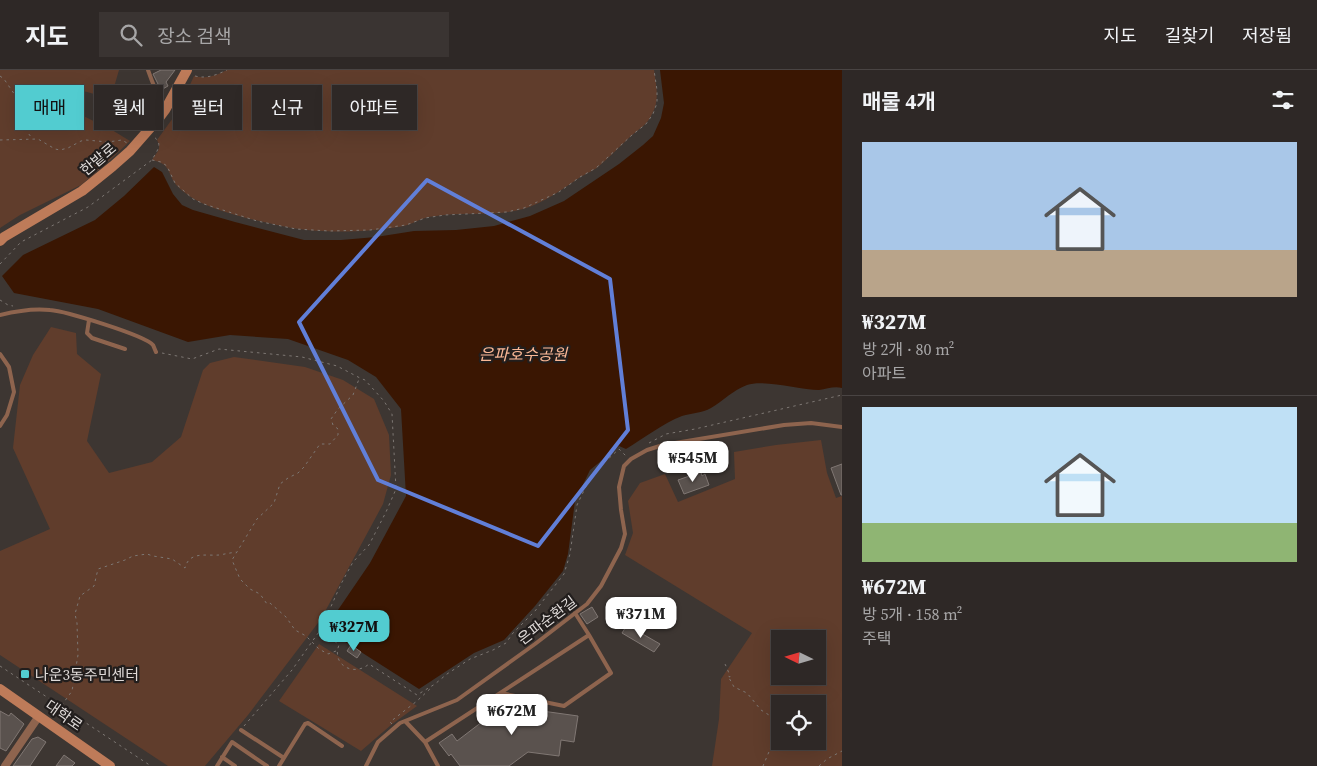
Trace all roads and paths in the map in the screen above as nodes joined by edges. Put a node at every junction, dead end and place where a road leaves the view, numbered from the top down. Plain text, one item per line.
1 (148, 70) edge
2 (227, 70) edge
3 (654, 70) edge
4 (186, 72) edge
5 (0, 76) edge
6 (167, 107) junction
7 (147, 133) junction
8 (33, 138) junction
9 (0, 140) edge
10 (133, 148) junction
11 (152, 160) junction
12 (0, 241) edge
13 (0, 264) edge
14 (0, 315) edge
15 (89, 320) junction
16 (125, 349) dead end
17 (156, 352) joint
18 (0, 354) edge
19 (360, 378) junction
20 (842, 395) edge
21 (0, 426) edge
22 (842, 427) edge
23 (647, 444) dead end
24 (629, 458) junction
25 (236, 552) junction
26 (575, 612) junction
27 (321, 629) junction
28 (589, 635) junction
29 (312, 642) junction
30 (337, 650) junction
31 (725, 664) dead end
32 (0, 666) edge
33 (435, 684) junction
34 (0, 689) edge
35 (500, 693) junction
36 (61, 707) junction
37 (39, 716) junction
38 (252, 716) dead end
39 (405, 721) junction
40 (49, 724) junction
41 (396, 727) junction
42 (241, 730) dead end
43 (425, 742) junction
44 (342, 746) dead end
45 (842, 751) edge
46 (222, 757) junction
47 (284, 758) junction
48 (5, 766) edge
49 (110, 766) edge
50 (152, 766) edge
51 (217, 766) edge
52 (236, 766) edge
53 (267, 766) edge
54 (279, 766) edge
55 (366, 766) edge
56 (438, 766) edge
57 (763, 766) edge
58 (819, 766) edge

1 - 6 lane
2 - 4 path
3 - 11 path
4 - 6 street, 한밭로
5 - 8 path
6 - 7 street, 한밭로
7 - 10 street, 한밭로
7 - 11 path
8 - 9 path
8 - 10 path
10 - 12 street, 한밭로
11 - 13 path
14 - 15 lane
15 - 16 lane
15 - 17 lane
17 - 19 path
18 - 21 lane
19 - 25 path
19 - 27 path
20 - 23 path
22 - 24 lane
24 - 26 lane, 은파순환길
24 - 33 path
25 - 29 path
25 - 36 path
26 - 28 lane
26 - 39 lane, 은파순환길
27 - 29 path
27 - 30 path
28 - 35 lane
28 - 35 lane
29 - 30 path
29 - 38 path
30 - 33 path
31 - 57 path
32 - 36 path
33 - 41 path
34 - 37 street, 대학로
35 - 43 lane
36 - 40 path
36 - 50 path
37 - 40 street, 대학로
37 - 48 street
39 - 41 lane, 은파순환길
39 - 43 lane
40 - 49 street, 대학로
41 - 55 lane, 은파순환길
42 - 47 lane
43 - 56 lane
44 - 47 lane
45 - 58 path
46 - 51 lane
46 - 52 lane
46 - 53 lane
47 - 54 lane

